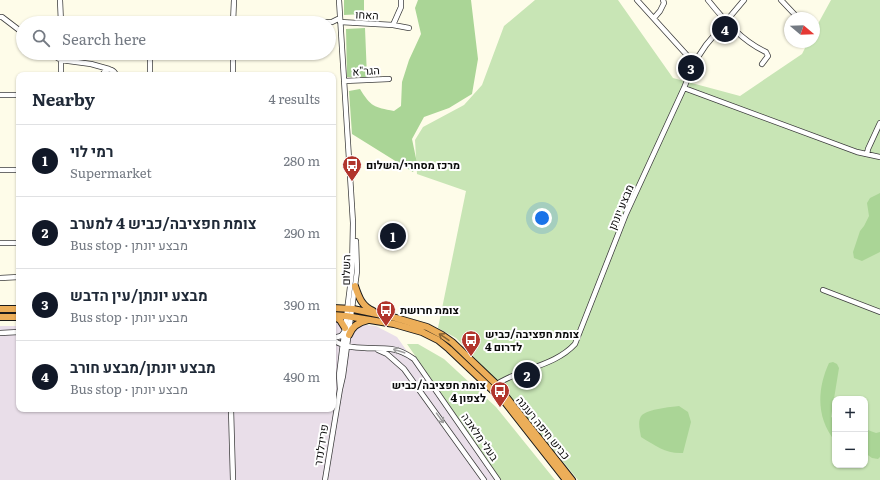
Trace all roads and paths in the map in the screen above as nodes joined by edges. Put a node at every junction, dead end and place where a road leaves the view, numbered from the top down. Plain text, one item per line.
1 (60, 0) edge
2 (234, 0) edge
3 (339, 0) edge
4 (401, 0) edge
5 (637, 0) edge
6 (663, 0) edge
7 (708, 0) edge
8 (744, 0) edge
9 (781, 0) edge
10 (792, 12) edge
11 (1, 16) edge
12 (61, 16) edge
13 (233, 16) edge
14 (654, 18) junction
15 (340, 20) junction
16 (336, 21) edge
17 (725, 21) junction
18 (393, 25) junction
19 (16, 28) edge
20 (409, 28) dead end
21 (61, 60) joint
22 (150, 60) edge
23 (233, 60) edge
24 (694, 63) junction
25 (91, 64) junction
26 (762, 64) dead end
27 (109, 70) junction
28 (61, 72) edge
29 (100, 72) edge
30 (104, 72) edge
31 (114, 72) edge
32 (150, 72) edge
33 (233, 72) edge
34 (389, 79) dead end
35 (344, 81) junction
36 (684, 88) junction
37 (0, 95) edge
38 (16, 95) edge
39 (880, 123) edge
40 (867, 154) junction
41 (880, 157) edge
42 (0, 170) edge
43 (16, 170) edge
44 (353, 223) junction
45 (16, 243) edge
46 (0, 244) edge
47 (16, 277) edge
48 (0, 278) edge
49 (356, 286) junction
50 (823, 290) dead end
51 (336, 308) edge
52 (0, 309) edge
53 (16, 309) edge
54 (350, 309) junction
55 (880, 312) edge
56 (378, 314) junction
57 (336, 316) edge
58 (349, 316) junction
59 (0, 317) edge
60 (16, 317) edge
61 (336, 318) edge
62 (371, 319) junction
63 (0, 332) edge
64 (16, 332) edge
65 (346, 332) junction
66 (336, 338) edge
67 (336, 340) edge
68 (345, 345) junction
69 (377, 349) junction
70 (493, 386) junction
71 (336, 389) edge
72 (340, 389) junction
73 (232, 412) edge
74 (233, 480) edge
75 (325, 480) edge
76 (484, 480) edge
77 (498, 480) edge
78 (566, 480) edge
79 (572, 480) edge

1 - 12 street
2 - 13 street
3 - 15 street, השלום
4 - 18 street, האחו
5 - 14 street
6 - 14 street
7 - 17 street
8 - 17 street, מבצע יונתן
9 - 10 street
11 - 19 street
14 - 24 street
15 - 16 street, האחו
15 - 18 street, האחו
15 - 35 street, השלום
17 - 24 street, מבצע יונתן
17 - 26 street
18 - 20 street, האחו
21 - 25 street
21 - 28 street
22 - 32 street
23 - 33 street
24 - 36 street, מבצע יונתן
25 - 27 street
25 - 29 street
27 - 30 street
27 - 31 street
34 - 35 street, הגר"א
35 - 44 street, השלום
36 - 40 street
36 - 70 street, מבצע יונתן
37 - 38 street
39 - 40 street
40 - 41 street
42 - 43 street
44 - 49 street, השלום
44 - 54 street, השלום
45 - 46 street
47 - 48 street
49 - 54 street, השלום
49 - 56 highway
50 - 55 street
51 - 54 highway, כביש חיפה רעננה
52 - 53 highway
54 - 56 highway, כביש חיפה רעננה
54 - 58 street, פרידלנדר
70 -> 56 highway, כביש חיפה רעננה
57 - 58 highway, כביש חיפה רעננה
58 - 62 highway, כביש חיפה רעננה
58 - 65 street, פרידלנדר
58 - 65 street, פרידלנדר
59 - 60 highway
61 - 65 highway
62 - 65 highway
62 - 70 highway, כביש חיפה רעננה
63 - 64 street
65 - 66 street
65 - 68 street, פרידלנדר
67 - 68 street
68 - 69 street, בעלי מלאכה
68 - 72 street, פרידלנדר
69 -> 76 street, בעלי מלאכה
77 -> 69 street, בעלי מלאכה
70 - 78 highway, כביש חיפה רעננה
70 - 79 highway, כביש חיפה רעננה
71 - 72 street
72 - 75 street, פרידלנדר
73 - 74 street

